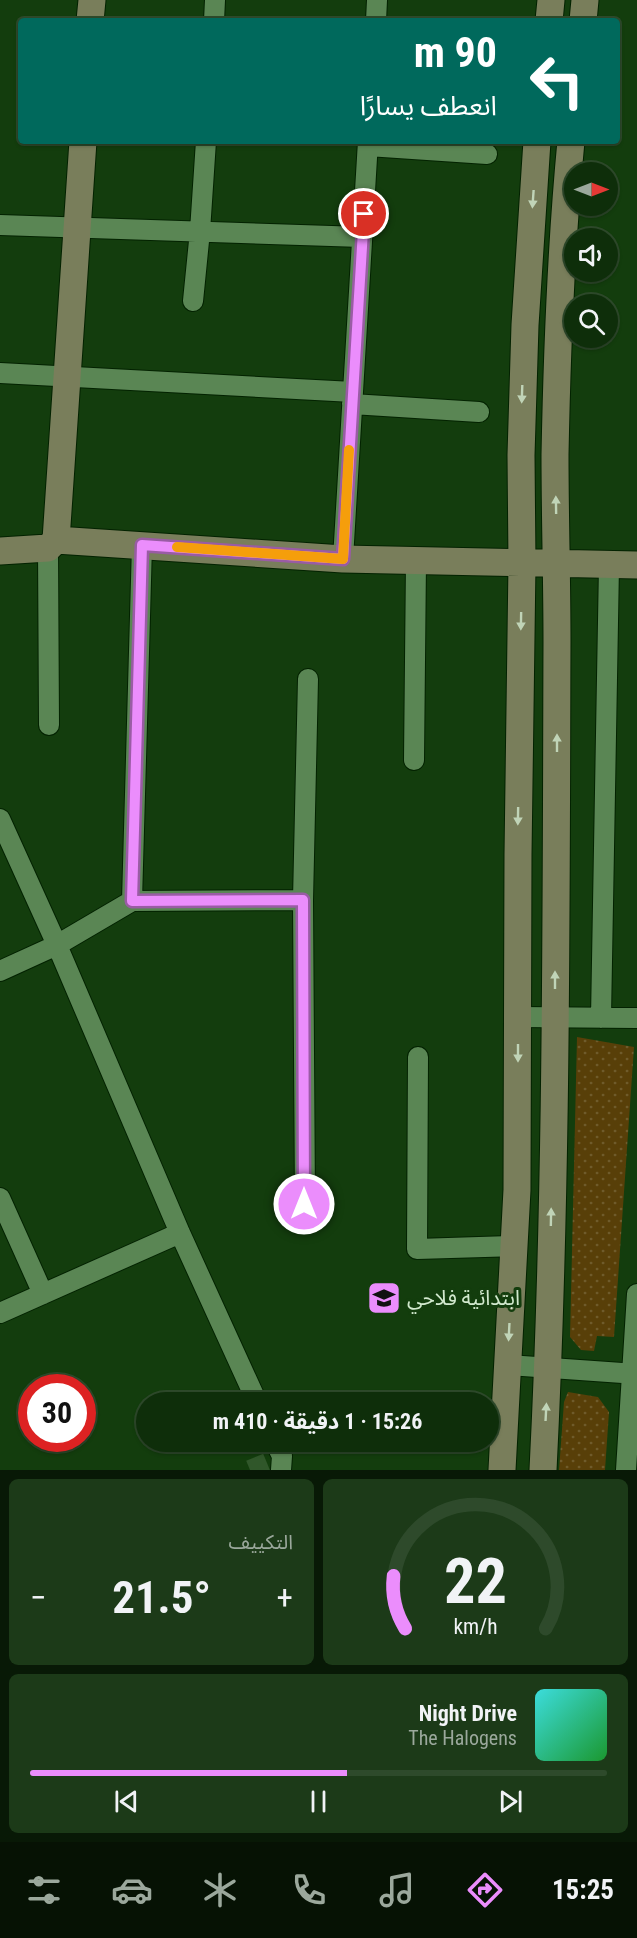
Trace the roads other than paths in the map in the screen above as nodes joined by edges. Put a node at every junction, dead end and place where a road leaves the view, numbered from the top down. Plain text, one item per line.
1 (92, 0) edge
2 (215, 0) edge
3 (377, 0) edge
4 (551, 0) edge
5 (585, 0) edge
6 (90, 18) edge
7 (214, 18) edge
8 (376, 18) edge
9 (549, 18) edge
10 (583, 18) edge
11 (83, 144) edge
12 (206, 144) edge
13 (368, 144) edge
14 (537, 144) edge
15 (571, 144) edge
16 (487, 154) dead end
17 (0, 225) edge
18 (77, 226) junction
19 (200, 231) junction
20 (362, 237) junction
21 (193, 301) dead end
22 (0, 373) edge
23 (67, 377) junction
24 (352, 398) junction
25 (479, 412) dead end
26 (52, 544) junction
27 (142, 545) junction
28 (0, 551) edge
29 (343, 559) junction
30 (416, 561) junction
31 (522, 563) junction
32 (557, 564) junction
33 (609, 565) junction
34 (637, 565) edge
35 (308, 679) dead end
36 (50, 725) dead end
37 (414, 760) dead end
38 (0, 819) edge
39 (303, 900) junction
40 (132, 901) junction
41 (57, 945) junction
42 (0, 971) edge
43 (518, 1017) junction
44 (555, 1017) junction
45 (601, 1018) junction
46 (637, 1018) edge
47 (418, 1058) dead end
48 (0, 1198) edge
49 (304, 1204) dead end
50 (180, 1233) junction
51 (514, 1246) junction
52 (43, 1294) junction
53 (637, 1294) edge
54 (0, 1313) edge
55 (508, 1365) junction
56 (548, 1368) junction
57 (634, 1374) edge
58 (252, 1392) edge
59 (502, 1470) edge
60 (543, 1470) edge
61 (626, 1470) edge

1 - 6 street
2 - 7 street
3 - 8 street
4 - 9 street
5 - 10 street
11 - 18 street
12 - 19 street
13 - 16 street
13 - 20 street
14 -> 31 street
32 -> 15 street
17 - 18 street
18 - 19 street
18 - 23 street
19 - 20 street
19 - 21 street
20 - 24 street
22 - 23 street
23 - 24 street
23 - 26 street
24 - 25 street
24 - 29 street
26 - 27 street
26 - 28 street
26 - 36 street
27 - 29 street
27 - 40 street
29 - 30 street
30 - 31 street
30 - 37 street
31 - 32 street
31 -> 43 street
32 - 33 street
44 -> 32 street
33 - 34 street
33 - 45 street
35 - 39 street
38 - 41 street
39 - 40 street
39 - 49 street
40 - 41 street
41 - 42 street
41 - 50 street
43 - 44 street
43 -> 51 street
44 - 45 street
56 -> 44 street
45 - 46 street
47 - 51 street
48 - 52 street
50 - 52 street
50 - 58 street
51 -> 55 street
52 - 54 street
53 - 57 street
55 - 56 street
55 - 59 street
56 - 57 street
60 -> 56 street
57 - 61 street

